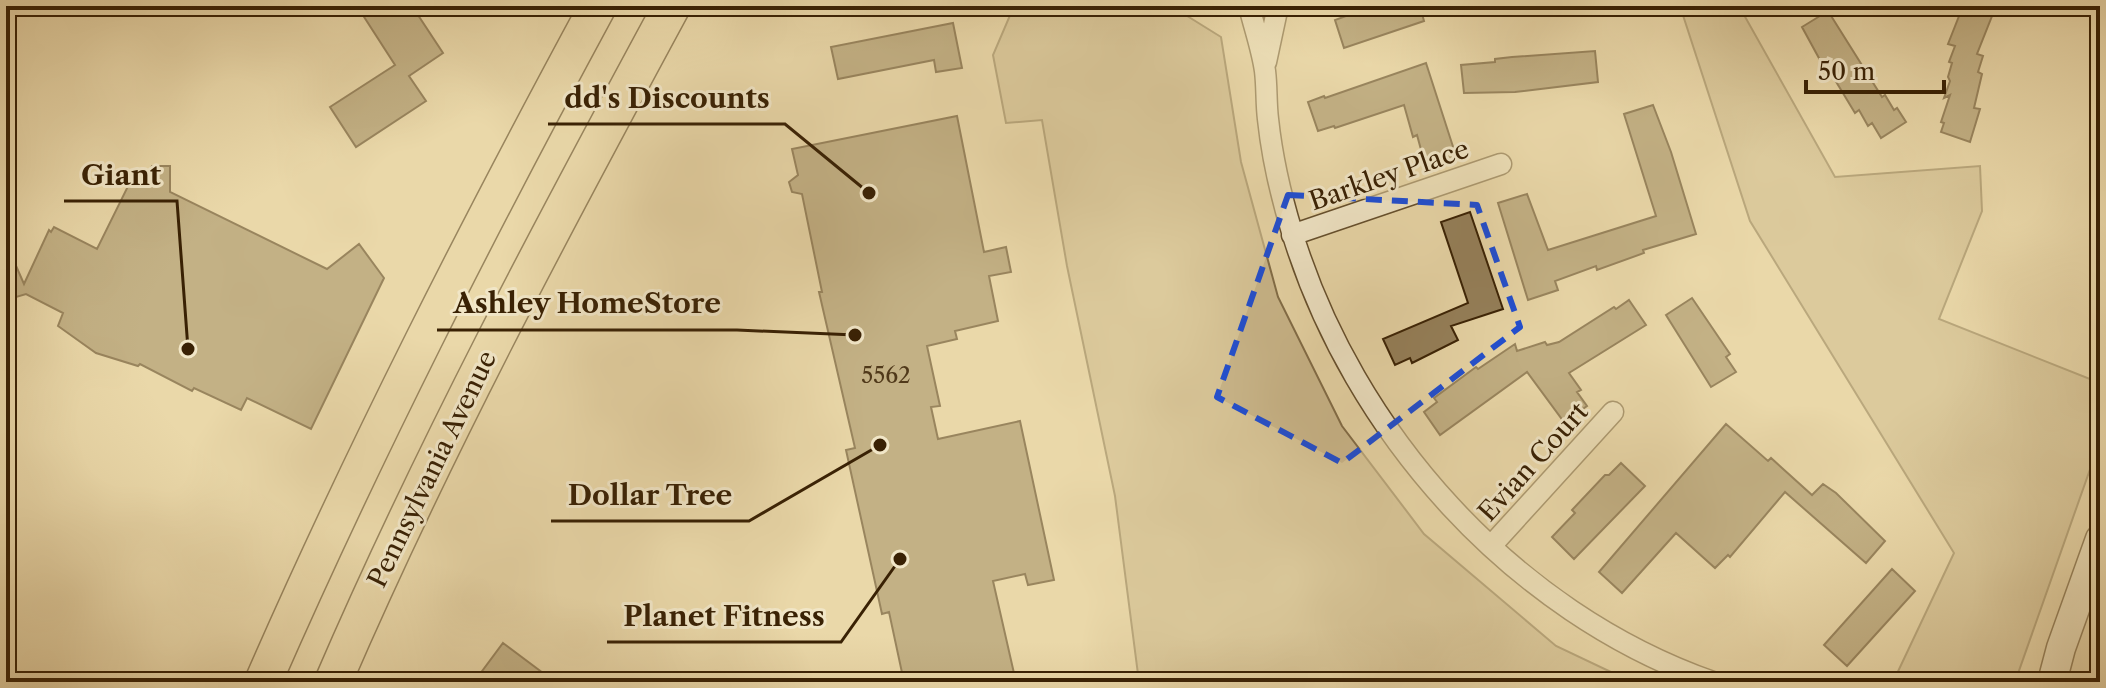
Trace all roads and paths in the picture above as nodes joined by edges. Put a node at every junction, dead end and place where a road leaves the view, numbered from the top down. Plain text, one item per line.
1 (598, 6) edge
2 (672, 6) edge
3 (1249, 6) edge
4 (1278, 6) edge
5 (1264, 70) junction
6 (1501, 164) dead end
7 (1292, 235) junction
8 (1613, 412) dead end
9 (2100, 539) edge
10 (1491, 546) junction
11 (263, 682) edge
12 (333, 682) edge
13 (1713, 682) edge
14 (2052, 682) edge

1 - 11 highway
2 - 12 highway, Pennsylvania Avenue
3 - 5 street
4 - 5 street
5 - 7 street
6 - 7 street, Barkley Place
7 - 10 street
8 - 10 street, Evian Court
9 - 14 main road
10 - 13 street

